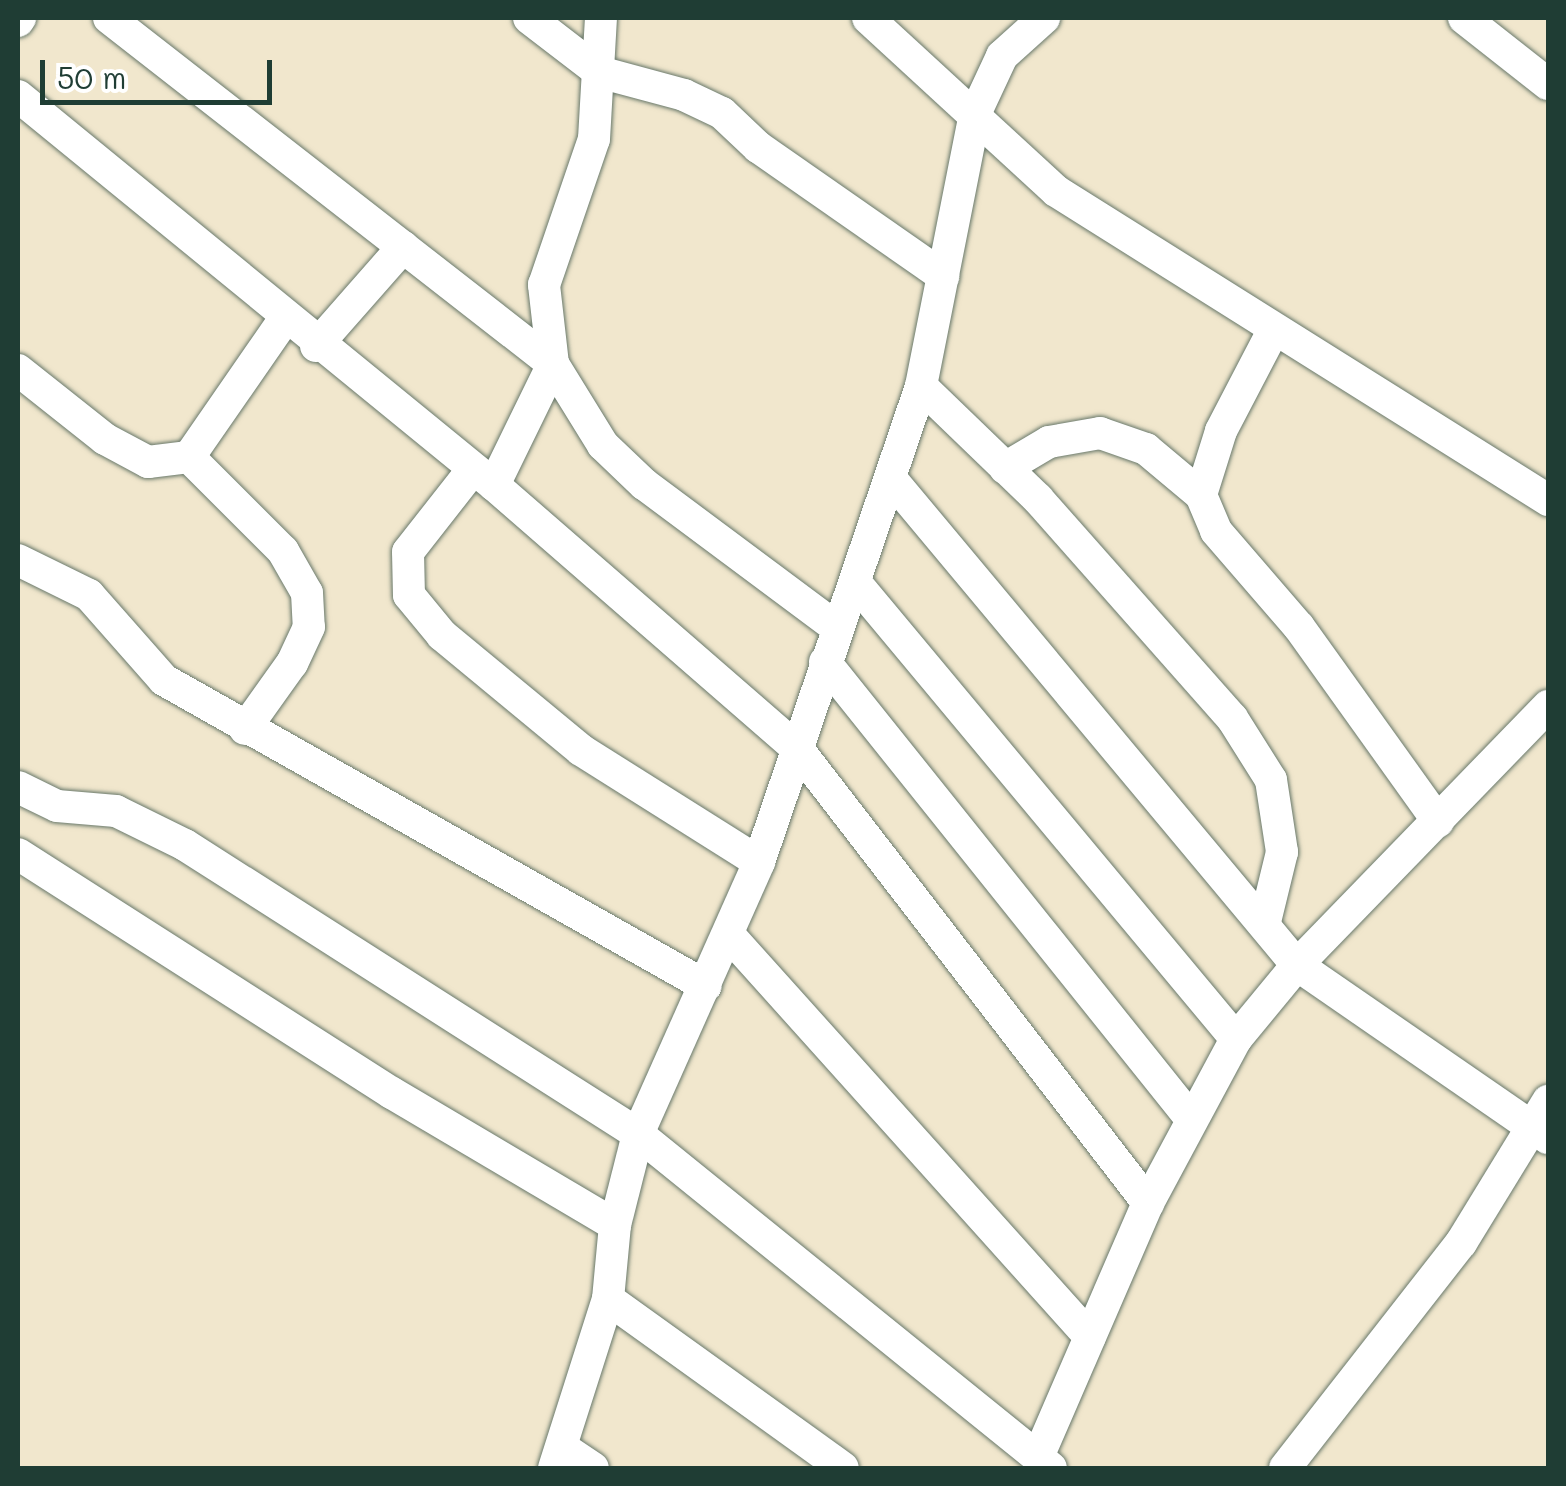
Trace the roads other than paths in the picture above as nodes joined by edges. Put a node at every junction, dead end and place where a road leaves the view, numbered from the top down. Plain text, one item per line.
1 (109, 18) edge
2 (529, 18) edge
3 (601, 18) edge
4 (868, 18) edge
5 (1044, 18) edge
6 (1464, 18) edge
7 (600, 72) junction
8 (1548, 84) edge
9 (18, 96) edge
10 (975, 114) junction
11 (403, 247) junction
12 (943, 276) junction
13 (284, 320) junction
14 (1273, 331) junction
15 (316, 346) junction
16 (553, 364) junction
17 (18, 370) edge
18 (922, 386) junction
19 (189, 457) junction
20 (1005, 468) junction
21 (483, 477) junction
22 (892, 480) junction
23 (1201, 495) junction
24 (1548, 500) edge
25 (18, 560) edge
26 (854, 582) junction
27 (837, 628) junction
28 (825, 662) junction
29 (1548, 706) edge
30 (244, 729) junction
31 (796, 748) junction
32 (18, 787) edge
33 (1438, 821) junction
34 (18, 854) edge
35 (759, 862) junction
36 (1265, 922) junction
37 (729, 936) junction
38 (1296, 965) junction
39 (706, 986) junction
40 (1236, 1039) junction
41 (1191, 1119) junction
42 (1544, 1121) edge
43 (638, 1134) junction
44 (1148, 1204) junction
45 (615, 1225) junction
46 (608, 1299) junction
47 (1090, 1337) junction
48 (558, 1458) edge
49 (1045, 1462) edge
50 (829, 1464) edge
51 (593, 1468) edge
52 (1285, 1468) edge

1 - 11 street
2 - 7 street
3 - 7 street
4 - 10 street
5 - 10 street
6 - 8 street
7 - 12 street
7 - 16 street
9 - 13 street
10 - 12 street
10 - 14 street
11 - 15 street
11 - 16 street
12 - 18 street
13 - 15 street
13 - 19 street
14 - 23 street
14 - 24 street
15 - 21 street
16 - 21 street
16 - 27 street
17 - 19 street
18 - 20 street
18 - 22 street
19 - 30 street
20 - 23 street
20 - 36 street
21 - 31 street
21 - 35 street
22 - 26 street
22 - 36 street
23 - 33 street
25 - 30 street
26 - 27 street
26 - 40 street
27 - 28 street
28 - 31 street
28 - 41 street
29 - 33 street
30 - 39 street
31 - 35 street
31 - 44 street
32 - 43 street
33 - 38 street
34 - 45 street
35 - 37 street
36 - 38 street
37 - 39 street
37 - 47 street
38 - 40 street
38 - 42 street
39 - 43 street
40 - 41 street
41 - 44 street
42 - 52 street
43 - 45 street
43 - 49 street
44 - 47 street
45 - 46 street
46 - 48 street
46 - 50 street
47 - 49 street
48 - 51 street

